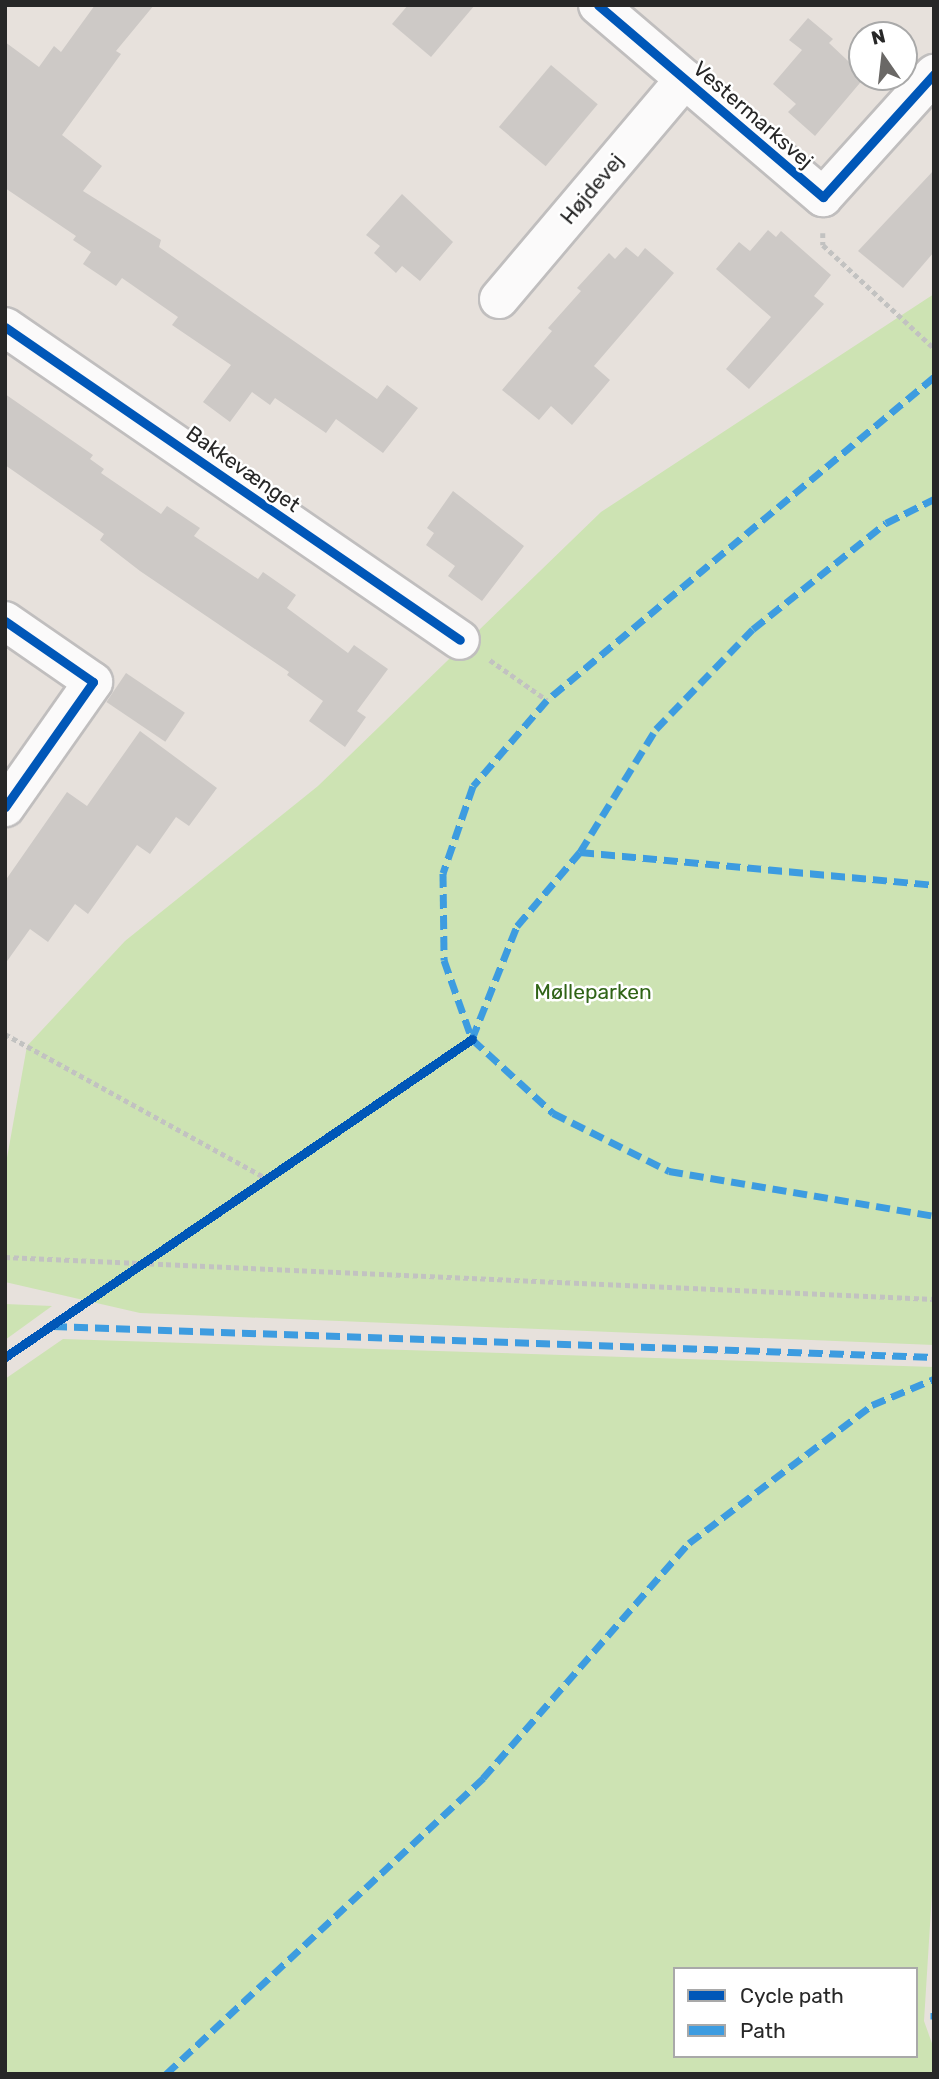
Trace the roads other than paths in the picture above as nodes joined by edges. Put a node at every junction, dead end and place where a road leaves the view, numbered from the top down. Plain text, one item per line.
1 (598, 5) edge
2 (934, 74) edge
3 (685, 79) junction
4 (499, 299) dead end
5 (5, 327) edge
6 (5, 621) edge
7 (460, 640) road end
8 (5, 807) edge

1 - 3 street, Vestermarksvej
2 - 3 street, Vestermarksvej
3 - 4 street, Højdevej
5 - 7 street, Bakkevænget
6 - 8 street

